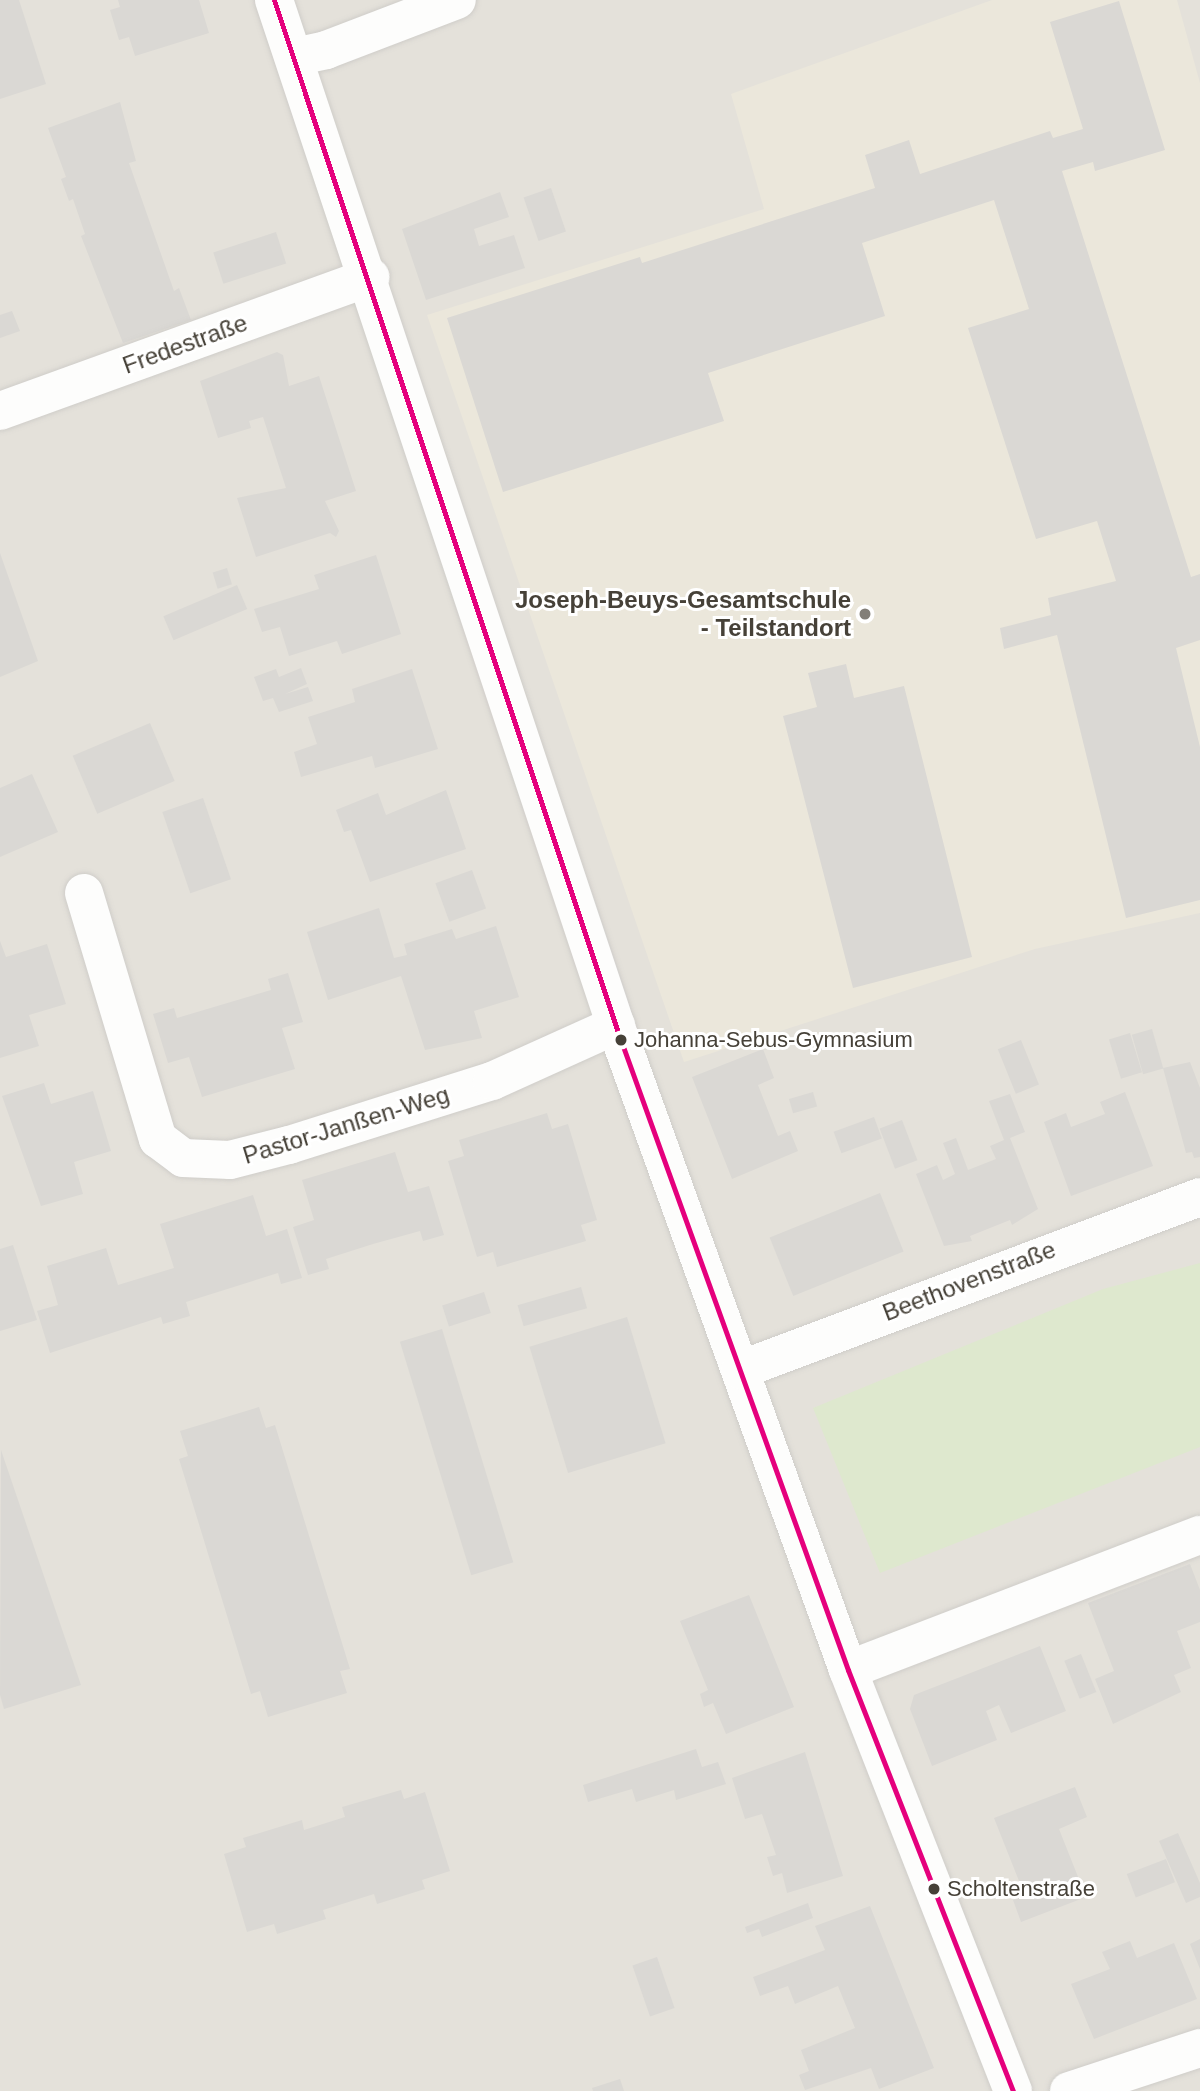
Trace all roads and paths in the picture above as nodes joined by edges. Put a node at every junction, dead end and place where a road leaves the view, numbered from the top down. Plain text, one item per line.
1 (274, 0) edge
2 (457, 0) edge
3 (294, 57) junction
4 (370, 277) junction
5 (0, 411) edge
6 (84, 893) dead end
7 (616, 1025) junction
8 (1200, 1197) edge
9 (740, 1370) junction
10 (1200, 1535) edge
11 (848, 1670) junction
12 (1200, 2048) edge
13 (1013, 2091) edge
14 (1069, 2091) edge

1 - 3 street
2 - 3 street
3 - 4 street
4 - 5 street, Fredestraße
4 - 7 street
6 - 7 street, Pastor-Janßen-Weg
7 - 9 street
8 - 9 street, Beethovenstraße
9 - 11 street
10 - 11 street
11 - 13 street
12 - 14 street

